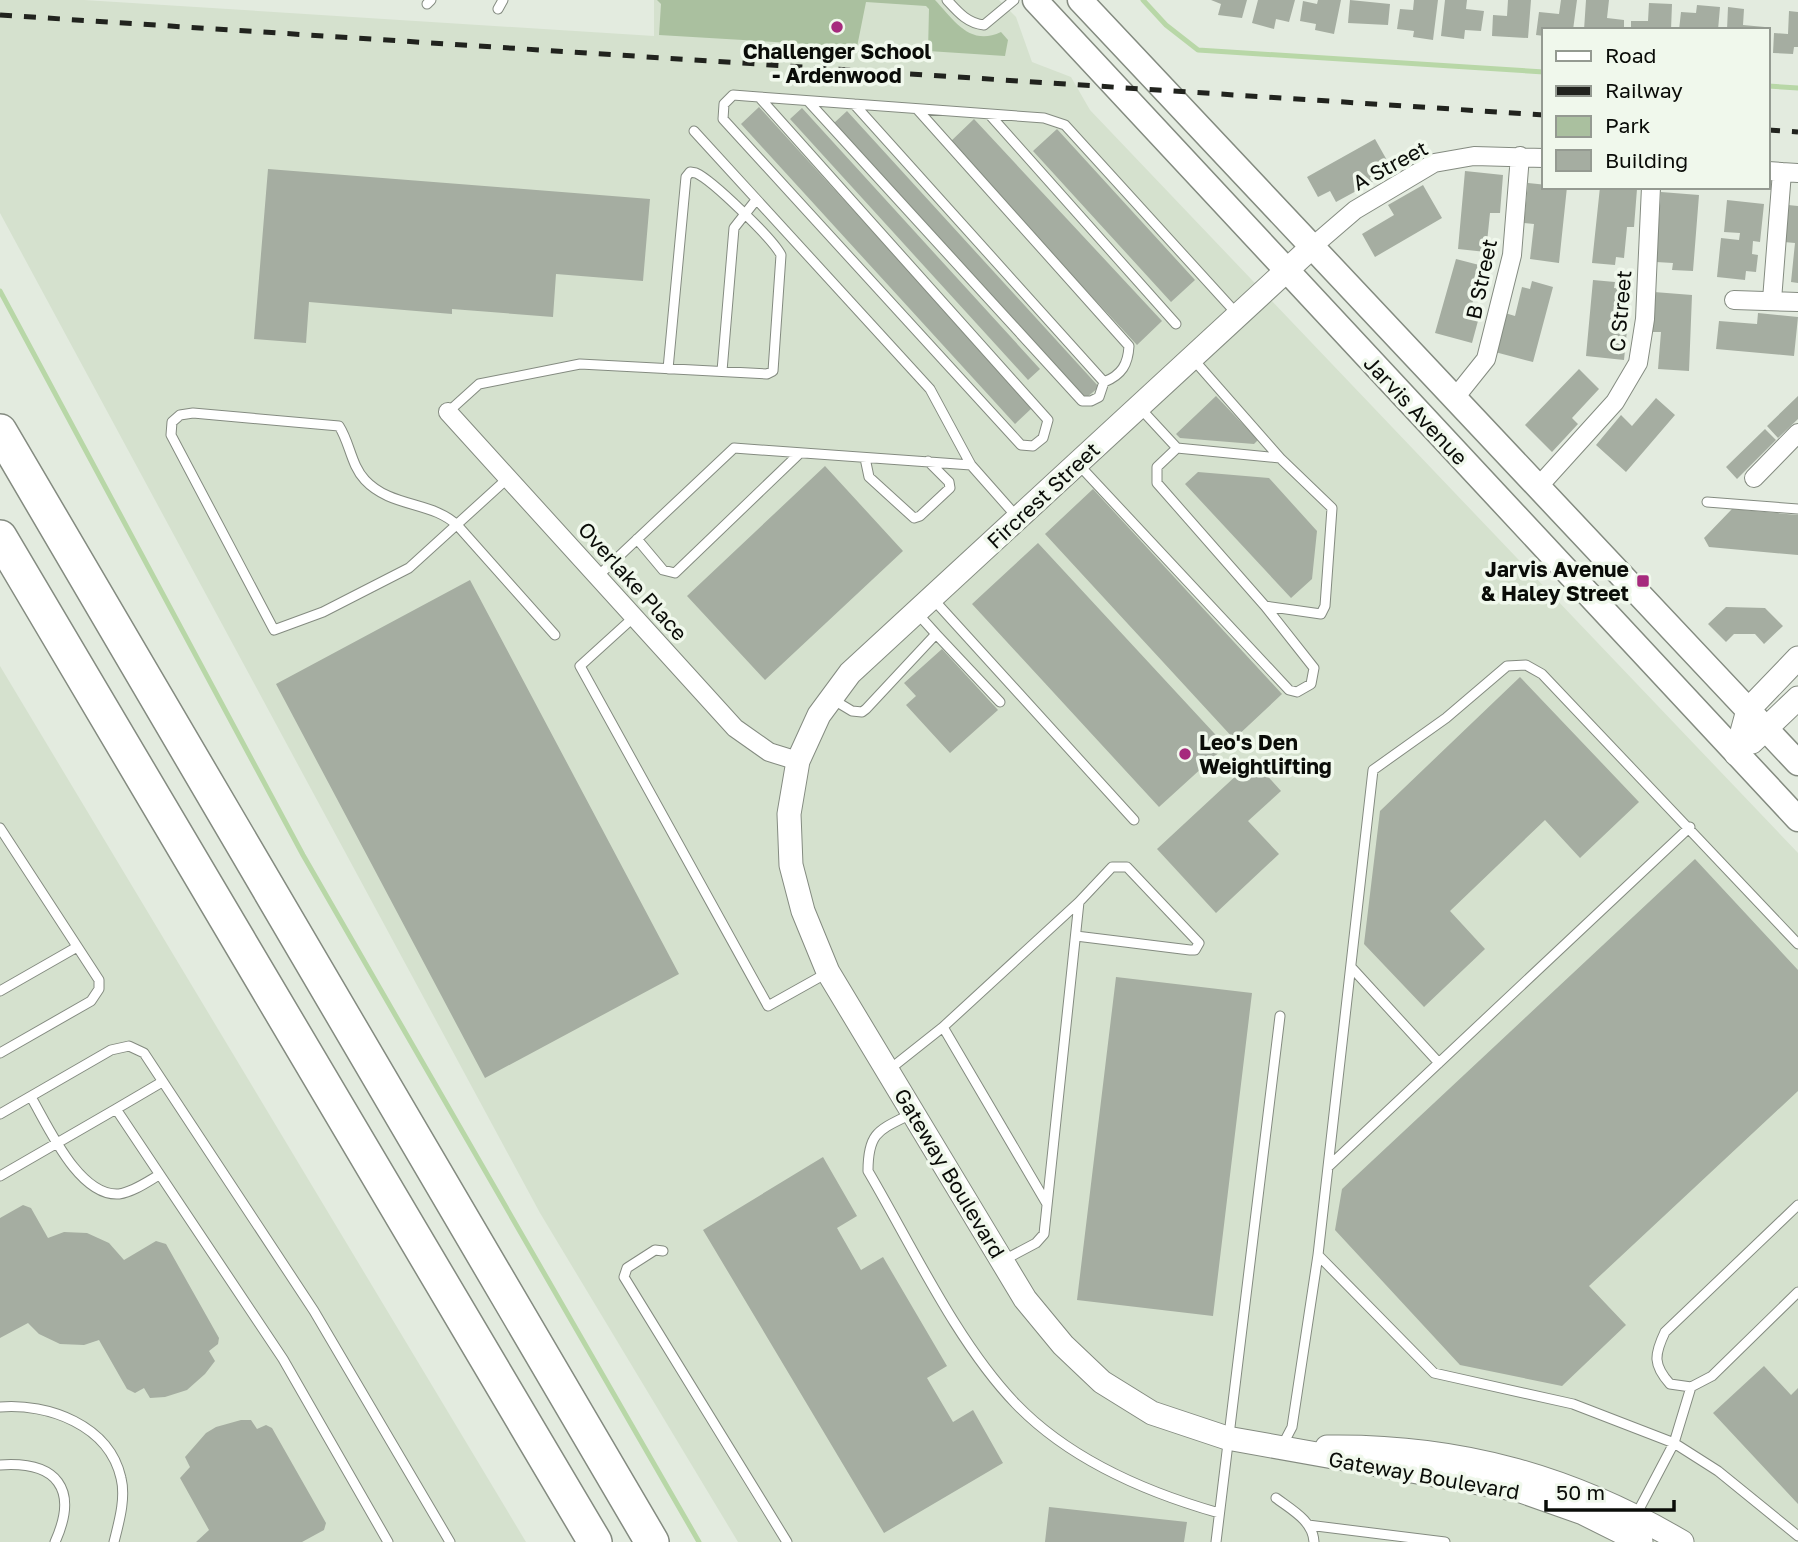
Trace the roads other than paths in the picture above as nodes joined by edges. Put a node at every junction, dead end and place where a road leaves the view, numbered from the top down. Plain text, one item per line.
1 (947, 0) edge
2 (1014, 0) edge
3 (1035, 0) edge
4 (1080, 0) edge
5 (759, 97) junction
6 (808, 101) junction
7 (854, 104) junction
8 (917, 109) junction
9 (989, 114) junction
10 (694, 131) dead end
11 (1520, 156) junction
12 (1542, 158) edge
13 (1783, 172) edge
14 (1651, 189) edge
15 (757, 200) junction
16 (744, 214) junction
17 (1312, 247) junction
18 (1286, 272) junction
19 (1734, 300) dead end
20 (1772, 300) junction
21 (1798, 302) edge
22 (1238, 315) junction
23 (1176, 324) dead end
24 (1192, 358) junction
25 (668, 369) junction
26 (722, 371) junction
27 (1104, 382) junction
28 (1454, 399) junction
29 (1139, 407) junction
30 (448, 411) joint
31 (0, 431) edge
32 (1798, 433) edge
33 (1177, 448) junction
34 (800, 453) junction
35 (865, 458) junction
36 (1280, 458) junction
37 (928, 461) junction
38 (1077, 464) junction
39 (971, 465) junction
40 (508, 478) junction
41 (1754, 478) dead end
42 (1538, 487) junction
43 (1707, 502) dead end
44 (1798, 509) edge
45 (1018, 518) junction
46 (458, 526) junction
47 (0, 537) edge
48 (637, 539) junction
49 (0, 572) edge
50 (598, 576) junction
51 (925, 605) junction
52 (1265, 606) junction
53 (635, 617) junction
54 (936, 634) junction
55 (555, 635) dead end
56 (1798, 658) edge
57 (831, 698) junction
58 (1798, 698) edge
59 (1000, 702) dead end
60 (1748, 710) junction
61 (1767, 730) junction
62 (1736, 754) junction
63 (798, 761) junction
64 (1798, 763) edge
65 (1798, 819) edge
66 (1135, 820) dead end
67 (1690, 827) junction
68 (0, 828) edge
69 (1079, 902) junction
70 (1076, 936) junction
71 (1798, 944) edge
72 (77, 947) junction
73 (1351, 968) junction
74 (828, 972) junction
75 (0, 992) edge
76 (1280, 1016) dead end
77 (943, 1027) junction
78 (0, 1053) edge
79 (1439, 1063) junction
80 (889, 1070) junction
81 (162, 1082) junction
82 (31, 1097) junction
83 (116, 1108) junction
84 (914, 1112) junction
85 (0, 1114) edge
86 (58, 1142) junction
87 (1328, 1167) junction
88 (159, 1175) junction
89 (0, 1176) edge
90 (1798, 1205) edge
91 (1048, 1206) junction
92 (663, 1251) dead end
93 (1318, 1255) junction
94 (1003, 1261) junction
95 (1798, 1292) edge
96 (1691, 1387) junction
97 (0, 1407) edge
98 (1227, 1438) junction
99 (1674, 1443) junction
100 (1281, 1448) junction
101 (0, 1465) edge
102 (1276, 1498) dead end
103 (1219, 1513) junction
104 (1308, 1525) junction
105 (1634, 1530) edge
106 (1798, 1536) edge
107 (55, 1542) edge
108 (114, 1542) edge
109 (388, 1542) edge
110 (450, 1542) edge
111 (577, 1542) edge
112 (596, 1542) edge
113 (652, 1542) edge
114 (787, 1542) edge
115 (1216, 1542) edge
116 (1314, 1542) edge
117 (1445, 1542) edge
118 (1682, 1542) edge

1 - 2 lane
3 - 18 main road, Jarvis Avenue
4 - 17 main road, Jarvis Avenue
5 - 5 lane
5 - 6 lane
6 - 7 lane
6 - 27 lane
7 - 8 lane
7 - 27 lane
8 - 9 lane
8 - 27 lane
9 - 22 lane
9 - 23 lane
10 - 15 lane
11 - 12 street, A Street
11 - 17 street, A Street
11 - 28 street, B Street
13 - 20 street
14 - 42 street, C Street
15 - 16 lane
15 - 39 lane
16 - 25 lane
16 - 26 lane
16 - 26 lane
17 - 18 street, Fircrest Street
17 - 28 main road, Jarvis Avenue
18 - 22 street, Fircrest Street
18 - 62 main road, Jarvis Avenue
19 - 20 street
20 - 21 street
22 - 24 street, Fircrest Street
24 - 29 street, Fircrest Street
24 - 36 lane
25 - 26 lane
25 - 30 lane
28 - 42 main road, Jarvis Avenue
29 - 33 lane
29 - 38 street, Fircrest Street
30 - 40 street, Overlake Place
31 - 113 highway
32 - 41 street
33 - 36 lane
33 - 52 lane
34 - 35 lane
34 - 48 lane
34 - 48 lane
35 - 37 lane
35 - 37 lane
36 - 52 lane
37 - 39 lane
38 - 45 street, Fircrest Street
38 - 52 lane
39 - 45 lane
40 - 46 lane
40 - 50 street, Overlake Place
42 - 60 main road, Jarvis Avenue
43 - 44 lane
45 - 51 street, Fircrest Street
46 - 46 lane
46 - 55 lane
47 - 112 highway
48 - 50 lane
49 - 111 highway
50 - 53 street, Overlake Place
51 - 54 lane
51 - 57 street, Fircrest Street
51 - 66 lane
53 - 63 street, Overlake Place
53 - 74 lane
54 - 57 lane
54 - 59 lane
56 - 60 street
57 - 63 street, Fircrest Street
58 - 61 street
60 - 61 main road, Jarvis Avenue
60 - 62 street
61 - 62 street
61 - 64 main road, Jarvis Avenue
62 - 65 main road, Jarvis Avenue
63 - 74 street, Gateway Boulevard
67 - 71 lane
67 - 73 lane
67 - 79 lane
68 - 72 lane
69 - 70 lane
69 - 70 lane
69 - 77 lane
70 - 91 lane
72 - 75 lane
72 - 78 lane
73 - 79 lane
73 - 87 lane
74 - 80 street, Gateway Boulevard
76 - 98 lane
77 - 80 lane
77 - 91 lane
79 - 87 lane
80 - 84 street, Gateway Boulevard
81 - 82 lane
81 - 83 lane
81 - 110 lane
82 - 85 lane
82 - 86 lane
83 - 86 lane
83 - 88 lane
84 - 94 street, Gateway Boulevard
84 - 103 lane
86 - 88 lane
86 - 89 lane
87 - 93 lane
88 - 109 lane
90 - 96 lane
91 - 94 lane
92 - 114 lane
93 - 99 lane
93 - 100 lane
94 - 98 street, Gateway Boulevard
95 - 96 lane
96 - 99 lane
97 - 108 lane
98 - 100 street, Gateway Boulevard
98 - 103 lane
99 - 105 lane
99 - 106 lane
100 - 105 street, Gateway Boulevard
101 - 107 lane
102 - 104 lane
103 - 115 lane
104 - 116 lane
104 - 117 lane
105 - 118 street, Gateway Boulevard

